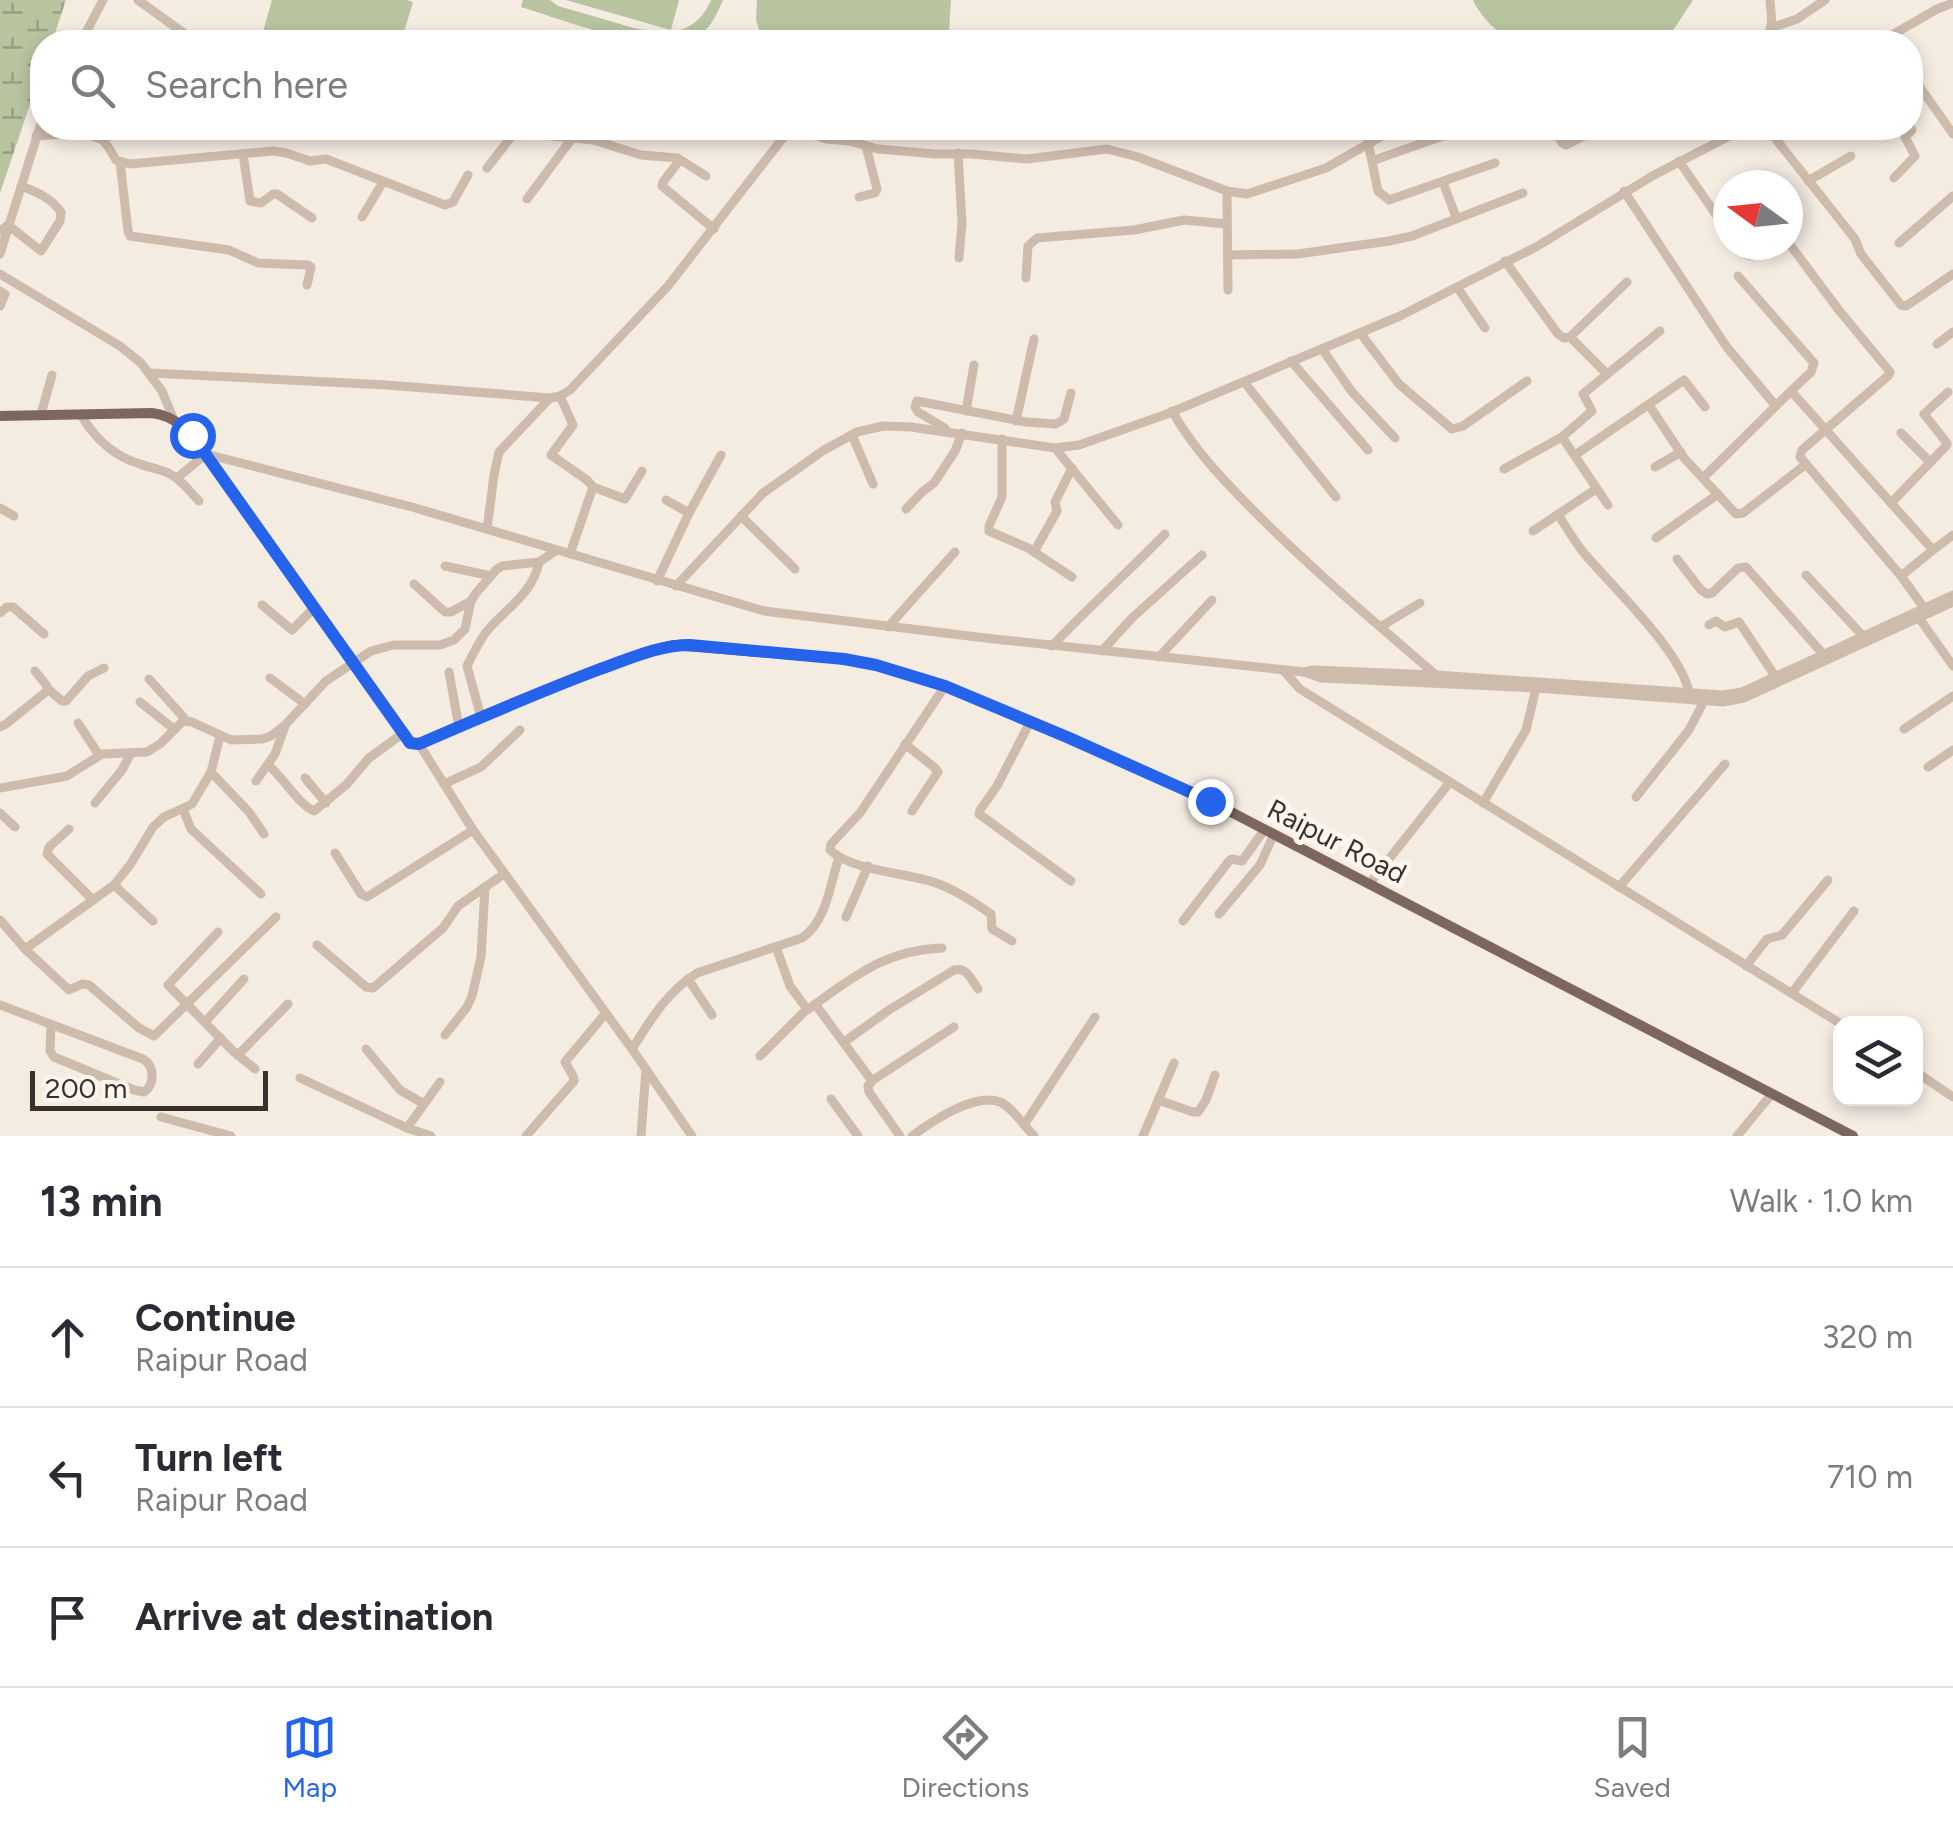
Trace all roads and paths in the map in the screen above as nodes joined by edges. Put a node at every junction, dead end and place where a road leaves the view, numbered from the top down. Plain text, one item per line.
1 (103, 0) edge
2 (138, 0) edge
3 (1770, 0) edge
4 (1825, 0) edge
5 (1953, 3) edge
6 (1814, 4) edge
7 (1772, 28) joint
8 (87, 30) edge
9 (179, 30) edge
10 (1903, 30) edge
11 (1923, 91) edge
12 (1953, 134) edge
13 (35, 140) edge
14 (101, 140) edge
15 (509, 140) edge
16 (572, 140) edge
17 (593, 140) edge
18 (783, 140) edge
19 (838, 140) edge
20 (1372, 140) edge
21 (1431, 140) edge
22 (1720, 140) edge
23 (1776, 140) edge
24 (1907, 140) edge
25 (1368, 142) junction
26 (866, 146) junction
27 (958, 153) junction
28 (243, 154) junction
29 (1851, 156) dead end
30 (680, 159) junction
31 (1679, 160) junction
32 (1372, 161) junction
33 (120, 162) junction
34 (1495, 163) dead end
35 (487, 168) dead end
36 (468, 176) dead end
37 (706, 176) dead end
38 (1894, 178) dead end
39 (1808, 181) junction
40 (383, 182) junction
41 (1443, 182) junction
42 (22, 186) junction
43 (1227, 191) junction
44 (1523, 192) dead end
45 (1624, 192) junction
46 (1953, 196) edge
47 (860, 197) dead end
48 (526, 199) dead end
49 (1713, 211) edge
50 (362, 217) dead end
51 (1456, 217) junction
52 (312, 218) dead end
53 (1227, 224) junction
54 (4, 228) edge
55 (714, 229) junction
56 (1898, 243) dead end
57 (0, 254) edge
58 (1228, 255) junction
59 (960, 258) dead end
60 (1801, 260) edge
61 (1505, 261) junction
62 (0, 274) edge
63 (1953, 274) edge
64 (1738, 276) dead end
65 (1026, 278) dead end
66 (1627, 282) dead end
67 (307, 285) dead end
68 (1458, 287) junction
69 (1228, 290) dead end
70 (0, 291) edge
71 (0, 306) edge
72 (1485, 328) dead end
73 (1660, 331) dead end
74 (1953, 332) edge
75 (1361, 334) junction
76 (1570, 337) junction
77 (1034, 339) dead end
78 (1938, 344) dead end
79 (1322, 349) junction
80 (1291, 361) junction
81 (974, 365) dead end
82 (151, 373) junction
83 (1608, 374) junction
84 (52, 376) dead end
85 (1527, 381) dead end
86 (1244, 382) junction
87 (1791, 391) junction
88 (1071, 392) dead end
89 (1948, 392) dead end
90 (555, 397) junction
91 (1775, 404) junction
92 (1649, 406) junction
93 (1705, 407) dead end
94 (1172, 411) junction
95 (966, 412) junction
96 (42, 414) junction
97 (81, 415) junction
98 (0, 416) edge
99 (173, 418) junction
100 (1016, 421) junction
101 (1827, 430) junction
102 (957, 432) junction
103 (1901, 433) dead end
104 (852, 435) junction
105 (1562, 437) junction
106 (1394, 438) dead end
107 (1002, 439) junction
108 (1056, 448) junction
109 (1368, 450) dead end
110 (1681, 452) junction
111 (206, 454) junction
112 (721, 455) dead end
113 (1576, 455) junction
114 (1930, 462) junction
115 (1805, 464) junction
116 (1655, 467) dead end
117 (1072, 468) junction
118 (1504, 469) dead end
119 (642, 471) dead end
120 (177, 478) junction
121 (1703, 478) junction
122 (873, 484) dead end
123 (593, 487) junction
124 (1596, 489) junction
125 (1718, 494) junction
126 (1336, 497) dead end
127 (666, 500) dead end
128 (198, 501) dead end
129 (1891, 503) junction
130 (1608, 506) dead end
131 (0, 508) edge
132 (906, 509) dead end
133 (689, 513) junction
134 (1558, 514) junction
135 (14, 516) dead end
136 (740, 516) junction
137 (1118, 525) dead end
138 (487, 529) junction
139 (1533, 530) dead end
140 (1165, 534) dead end
141 (1953, 535) edge
142 (1656, 538) dead end
143 (557, 550) junction
144 (1932, 550) junction
145 (955, 552) dead end
146 (1034, 552) junction
147 (570, 554) junction
148 (1202, 554) dead end
149 (1677, 559) dead end
150 (540, 562) junction
151 (445, 566) dead end
152 (795, 569) dead end
153 (1806, 575) dead end
154 (491, 576) junction
155 (1901, 576) junction
156 (1072, 578) dead end
157 (656, 581) junction
158 (414, 584) dead end
159 (676, 586) junction
160 (1953, 599) edge
161 (1212, 600) dead end
162 (471, 602) junction
163 (1420, 603) dead end
164 (262, 606) dead end
165 (314, 608) junction
166 (0, 613) edge
167 (1924, 613) junction
168 (1709, 625) dead end
169 (888, 627) junction
170 (1380, 627) junction
171 (44, 634) dead end
172 (1864, 637) junction
173 (1052, 646) junction
174 (1102, 651) junction
175 (1824, 654) junction
176 (1158, 657) junction
177 (353, 662) junction
178 (1953, 666) edge
179 (104, 668) dead end
180 (1283, 670) junction
181 (35, 671) dead end
182 (449, 672) dead end
183 (1304, 672) junction
184 (1436, 675) junction
185 (1775, 676) junction
186 (270, 678) dead end
187 (149, 679) dead end
188 (945, 686) junction
189 (1536, 688) junction
190 (48, 689) junction
191 (1690, 696) junction
192 (1953, 696) edge
193 (1704, 701) junction
194 (140, 702) dead end
195 (305, 704) junction
196 (481, 717) junction
197 (186, 720) junction
198 (1030, 722) junction
199 (78, 723) dead end
200 (285, 725) junction
201 (0, 726) edge
202 (459, 727) junction
203 (174, 728) junction
204 (1904, 729) dead end
205 (520, 730) dead end
206 (402, 734) junction
207 (220, 736) junction
208 (419, 744) junction
209 (905, 744) junction
210 (1953, 750) edge
211 (131, 753) junction
212 (99, 755) junction
213 (1724, 764) dead end
214 (268, 765) junction
215 (1928, 767) dead end
216 (211, 772) junction
217 (306, 778) dead end
218 (256, 781) dead end
219 (1450, 782) junction
220 (444, 784) junction
221 (0, 788) edge
222 (1636, 798) dead end
223 (95, 802) dead end
224 (326, 803) junction
225 (1483, 803) junction
226 (184, 809) junction
227 (912, 811) dead end
228 (0, 813) edge
229 (15, 827) dead end
230 (69, 829) dead end
231 (473, 830) junction
232 (1270, 831) junction
233 (264, 834) dead end
234 (336, 853) dead end
235 (839, 857) junction
236 (868, 866) junction
237 (504, 874) junction
238 (1828, 880) dead end
239 (1071, 881) dead end
240 (1370, 883) junction
241 (114, 885) junction
242 (484, 887) junction
243 (1619, 887) junction
244 (261, 894) dead end
245 (93, 900) junction
246 (1854, 911) dead end
247 (1219, 914) dead end
248 (276, 917) dead end
249 (846, 917) dead end
250 (0, 920) edge
251 (153, 921) dead end
252 (1183, 921) dead end
253 (218, 932) dead end
254 (1012, 942) dead end
255 (316, 944) dead end
256 (776, 947) junction
257 (942, 948) dead end
258 (25, 949) junction
259 (1746, 966) junction
260 (688, 978) junction
261 (244, 980) dead end
262 (978, 988) dead end
263 (1792, 993) junction
264 (186, 1003) junction
265 (288, 1004) dead end
266 (0, 1005) edge
267 (811, 1007) junction
268 (605, 1014) junction
269 (712, 1015) dead end
270 (1095, 1017) dead end
271 (1833, 1019) edge
272 (204, 1022) junction
273 (51, 1024) junction
274 (954, 1027) dead end
275 (444, 1034) dead end
276 (221, 1038) junction
277 (844, 1042) junction
278 (366, 1049) dead end
279 (632, 1049) junction
280 (238, 1055) junction
281 (760, 1056) dead end
282 (1174, 1062) dead end
283 (198, 1064) dead end
284 (255, 1069) dead end
285 (646, 1069) junction
286 (1214, 1075) dead end
287 (1923, 1077) edge
288 (300, 1078) dead end
289 (872, 1081) junction
290 (440, 1082) dead end
291 (1771, 1095) junction
292 (1953, 1097) edge
293 (831, 1100) dead end
294 (1158, 1100) junction
295 (424, 1104) junction
296 (161, 1117) dead end
297 (1024, 1125) junction
298 (407, 1128) junction
299 (231, 1136) edge
300 (430, 1136) edge
301 (526, 1136) edge
302 (642, 1136) edge
303 (692, 1136) edge
304 (858, 1136) edge
305 (900, 1136) edge
306 (912, 1136) edge
307 (1034, 1136) edge
308 (1142, 1136) edge
309 (1737, 1136) edge
310 (1854, 1136) edge

1 - 8 street
2 - 9 street
3 - 7 street
4 - 6 street
5 - 10 street
6 - 7 street
11 - 12 street
13 - 42 street
14 - 33 street
15 - 35 street
16 - 48 street
17 - 30 street
18 - 55 street
19 - 26 street
20 - 25 street
21 - 32 street
22 - 31 street
23 - 39 street
24 - 38 street
25 - 32 street
25 - 43 street
26 - 27 street
26 - 47 street
27 - 43 street
27 - 59 street
28 - 33 street
28 - 40 street
28 - 52 street
29 - 39 street
30 - 37 street
30 - 55 street
31 - 45 street
31 - 49 street
32 - 41 street
33 - 67 street
34 - 41 street
36 - 40 street
39 - 63 street
40 - 50 street
41 - 51 street
42 - 54 street
42 - 54 street
43 - 53 street
44 - 51 street
45 - 61 street
45 - 91 street
46 - 56 street
51 - 58 street
53 - 58 street
53 - 65 street
54 - 57 street
55 - 90 street
58 - 69 street
60 - 101 street
61 - 68 street
61 - 76 street
62 - 82 street
64 - 87 street
66 - 76 street
68 - 72 street
68 - 75 street
70 - 71 street
73 - 83 street
74 - 78 street
75 - 79 street
75 - 85 street
76 - 83 street
77 - 100 street
79 - 80 street
79 - 106 street
80 - 86 street
80 - 109 street
81 - 95 street
82 - 90 street
82 - 99 street
83 - 105 street
84 - 96 street
86 - 94 street
86 - 126 street
87 - 91 street
87 - 101 street
88 - 100 street
89 - 114 street
90 - 123 street
90 - 138 street
91 - 121 street
92 - 93 street
92 - 110 street
92 - 113 street
94 - 108 street
94 - 170 street
95 - 100 street
95 - 102 street
96 - 97 main road
96 - 98 main road
97 - 99 main road
97 - 120 street
99 - 111 main road
101 - 115 street
101 - 129 street
102 - 104 street
102 - 107 street
102 - 132 street
103 - 114 street
104 - 122 street
104 - 136 street
105 - 113 street
105 - 118 street
107 - 108 street
107 - 146 street
108 - 117 street
110 - 116 street
110 - 121 street
111 - 120 street
111 - 138 street
111 - 165 main road
112 - 133 street
113 - 124 street
114 - 129 street
115 - 125 street
115 - 155 street
117 - 137 street
117 - 146 street
119 - 123 street
120 - 128 street
121 - 125 street
123 - 147 street
124 - 130 street
124 - 134 street
125 - 142 street
127 - 133 street
129 - 144 street
131 - 135 street
133 - 157 street
134 - 139 street
134 - 191 street
136 - 152 street
136 - 159 street
138 - 143 street
140 - 173 street
141 - 144 street
143 - 147 street
143 - 150 street
144 - 155 street
145 - 169 street
146 - 156 street
147 - 157 street
148 - 174 street
149 - 175 street
150 - 154 street
150 - 196 street
151 - 154 street
153 - 172 street
154 - 162 street
155 - 167 street
157 - 159 street
158 - 162 street
159 - 169 street
160 - 167 street
161 - 176 street
162 - 177 street
163 - 170 street
164 - 165 street
165 - 177 main road
166 - 171 street
167 - 172 street
167 - 178 street
167 - 193 street
168 - 185 street
169 - 173 street
170 - 184 street
172 - 175 street
173 - 174 street
174 - 176 street
175 - 185 street
176 - 180 street
177 - 195 street
177 - 206 main road
179 - 190 street
180 - 183 street
180 - 219 street
181 - 190 street
182 - 202 street
183 - 184 street
183 - 189 street
184 - 191 street
185 - 191 street
186 - 195 street
187 - 197 street
188 - 196 main road, Raipur Road
188 - 198 main road, Raipur Road
188 - 209 street
189 - 191 street
189 - 225 street
190 - 201 street
191 - 193 street
192 - 204 street
193 - 222 street
194 - 203 street
195 - 200 street
196 - 202 main road, Raipur Road
197 - 203 street
197 - 207 street
198 - 232 main road, Raipur Road
198 - 239 street
199 - 212 street
200 - 207 street
200 - 214 street
202 - 208 main road, Raipur Road
203 - 211 street
205 - 220 street
206 - 208 main road
206 - 224 street
207 - 216 street
208 - 220 street
209 - 227 street
209 - 235 street
210 - 215 street
211 - 212 street
211 - 223 street
212 - 221 street
213 - 243 street
214 - 218 street
214 - 224 street
216 - 226 street
216 - 233 street
217 - 224 street
219 - 225 street
219 - 240 street
220 - 231 street
225 - 243 street
226 - 241 street
226 - 244 street
228 - 229 street
230 - 245 street
231 - 234 street
231 - 237 street
232 - 240 main road, Raipur Road
232 - 247 street
232 - 252 street
235 - 236 street
235 - 256 street
236 - 249 street
236 - 254 street
237 - 242 street
237 - 268 street
238 - 259 street
240 - 291 main road, Raipur Road
241 - 245 street
241 - 251 street
242 - 255 street
242 - 275 street
243 - 259 street
245 - 258 street
246 - 263 street
248 - 264 street
250 - 258 street
253 - 264 street
256 - 260 street
256 - 267 street
257 - 267 street
258 - 264 street
259 - 263 street
260 - 269 street
260 - 279 street
261 - 272 street
262 - 277 street
263 - 271 street
264 - 272 street
265 - 280 street
266 - 273 street
267 - 277 street
267 - 281 street
268 - 279 street
268 - 301 street
270 - 297 street
272 - 276 street
273 - 273 street
274 - 289 street
276 - 280 street
276 - 283 street
277 - 289 street
278 - 295 street
279 - 285 street
280 - 284 street
282 - 294 street
285 - 302 street
285 - 303 street
286 - 294 street
287 - 292 street
288 - 298 street
289 - 305 street
290 - 295 street
291 - 309 street
291 - 310 main road, Raipur Road
293 - 304 street
294 - 308 street
295 - 298 street
296 - 299 street
297 - 306 street
297 - 307 street
298 - 300 street

